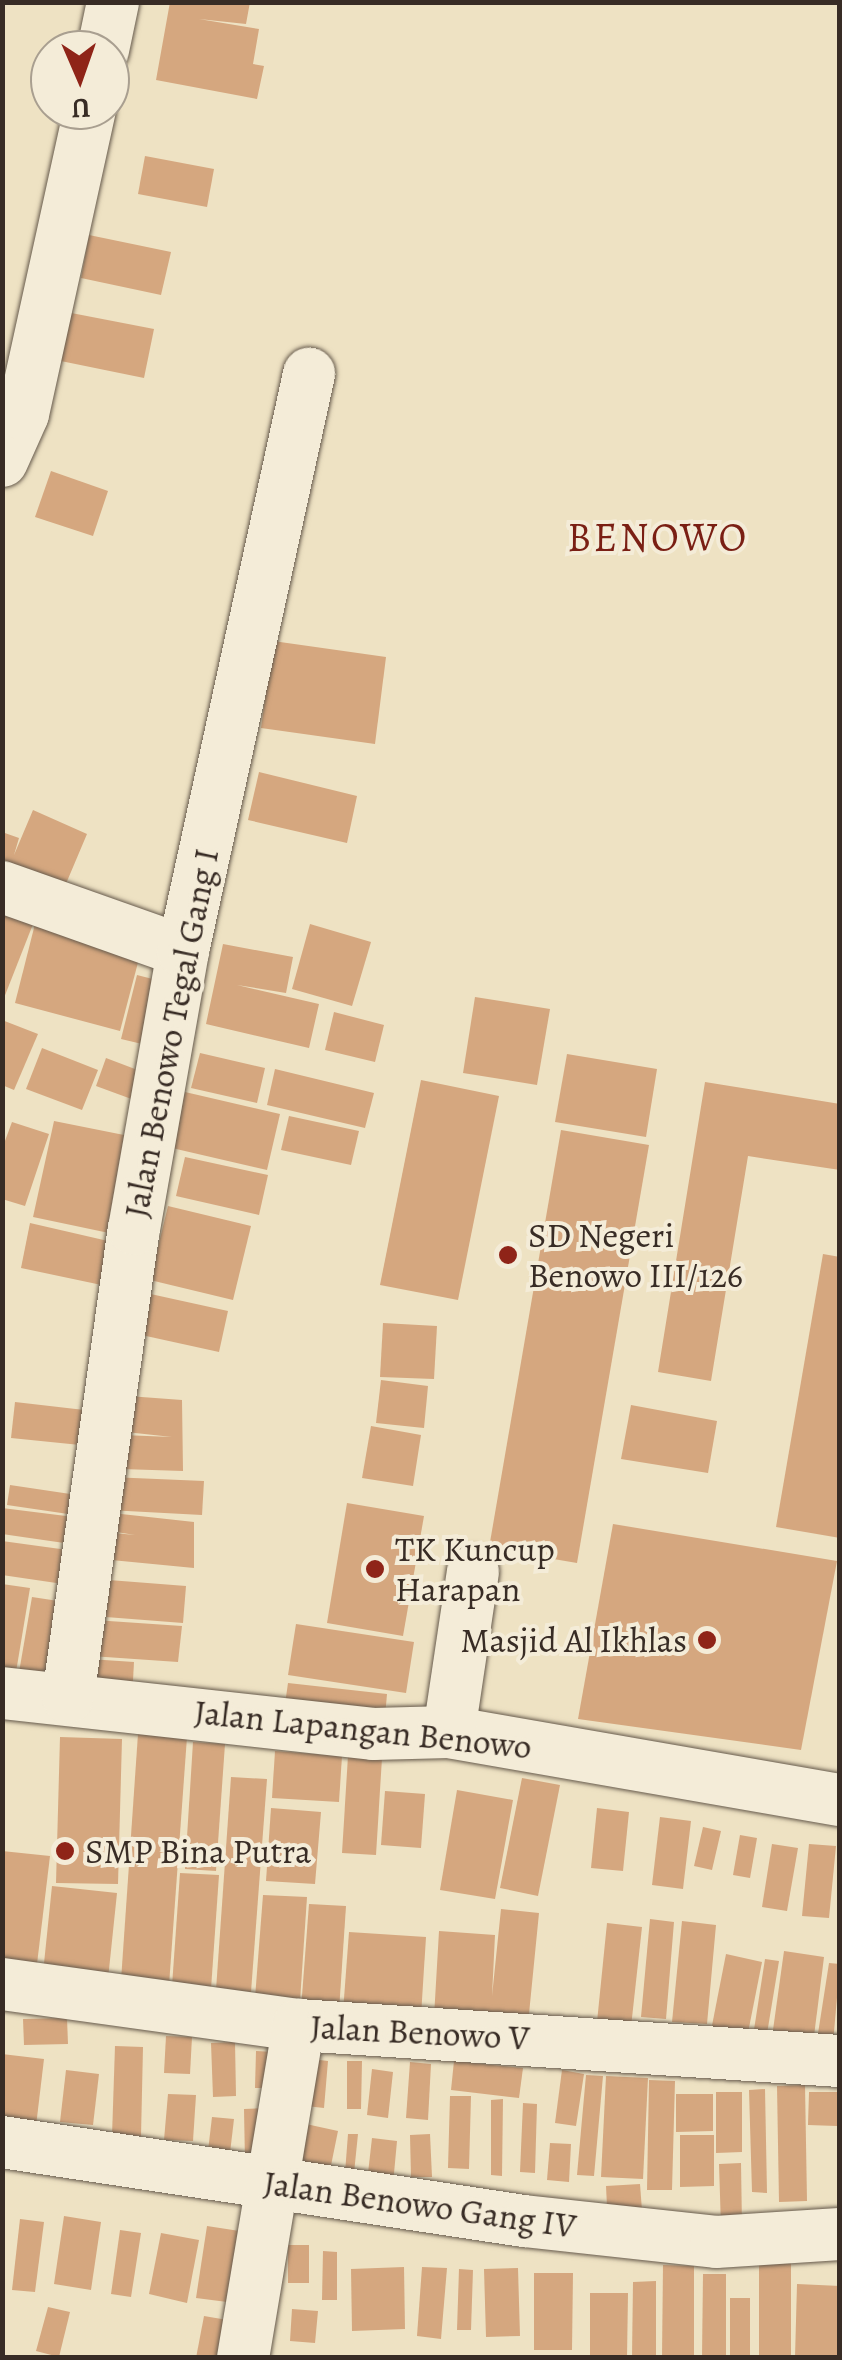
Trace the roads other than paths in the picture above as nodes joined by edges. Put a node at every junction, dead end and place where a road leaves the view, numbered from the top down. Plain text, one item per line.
1 (113, 2) edge
2 (107, 30) edge
3 (86, 130) edge
4 (309, 374) dead end
5 (2, 461) edge
6 (2, 887) edge
7 (183, 951) junction
8 (473, 1572) dead end
9 (2, 1693) edge
10 (68, 1697) junction
11 (449, 1732) junction
12 (840, 1800) edge
13 (2, 1984) edge
14 (299, 2025) junction
15 (840, 2062) edge
16 (2, 2142) edge
17 (268, 2182) junction
18 (840, 2234) edge
19 (243, 2358) edge

1 - 2 street
3 - 5 street
4 - 7 street, Jalan Benowo Tegal Gang I
6 - 7 street
7 - 10 street, Jalan Benowo Tegal Gang I
8 - 11 street
9 - 10 street, Jalan Lapangan Benowo
10 - 11 street, Jalan Lapangan Benowo
11 - 12 street, Jalan Lapangan Benowo
13 - 14 street, Jalan Benowo V
14 - 15 street, Jalan Benowo V
14 - 17 street
16 - 17 street, Jalan Benowo Gang IV
17 - 18 street, Jalan Benowo Gang IV
17 - 19 street

